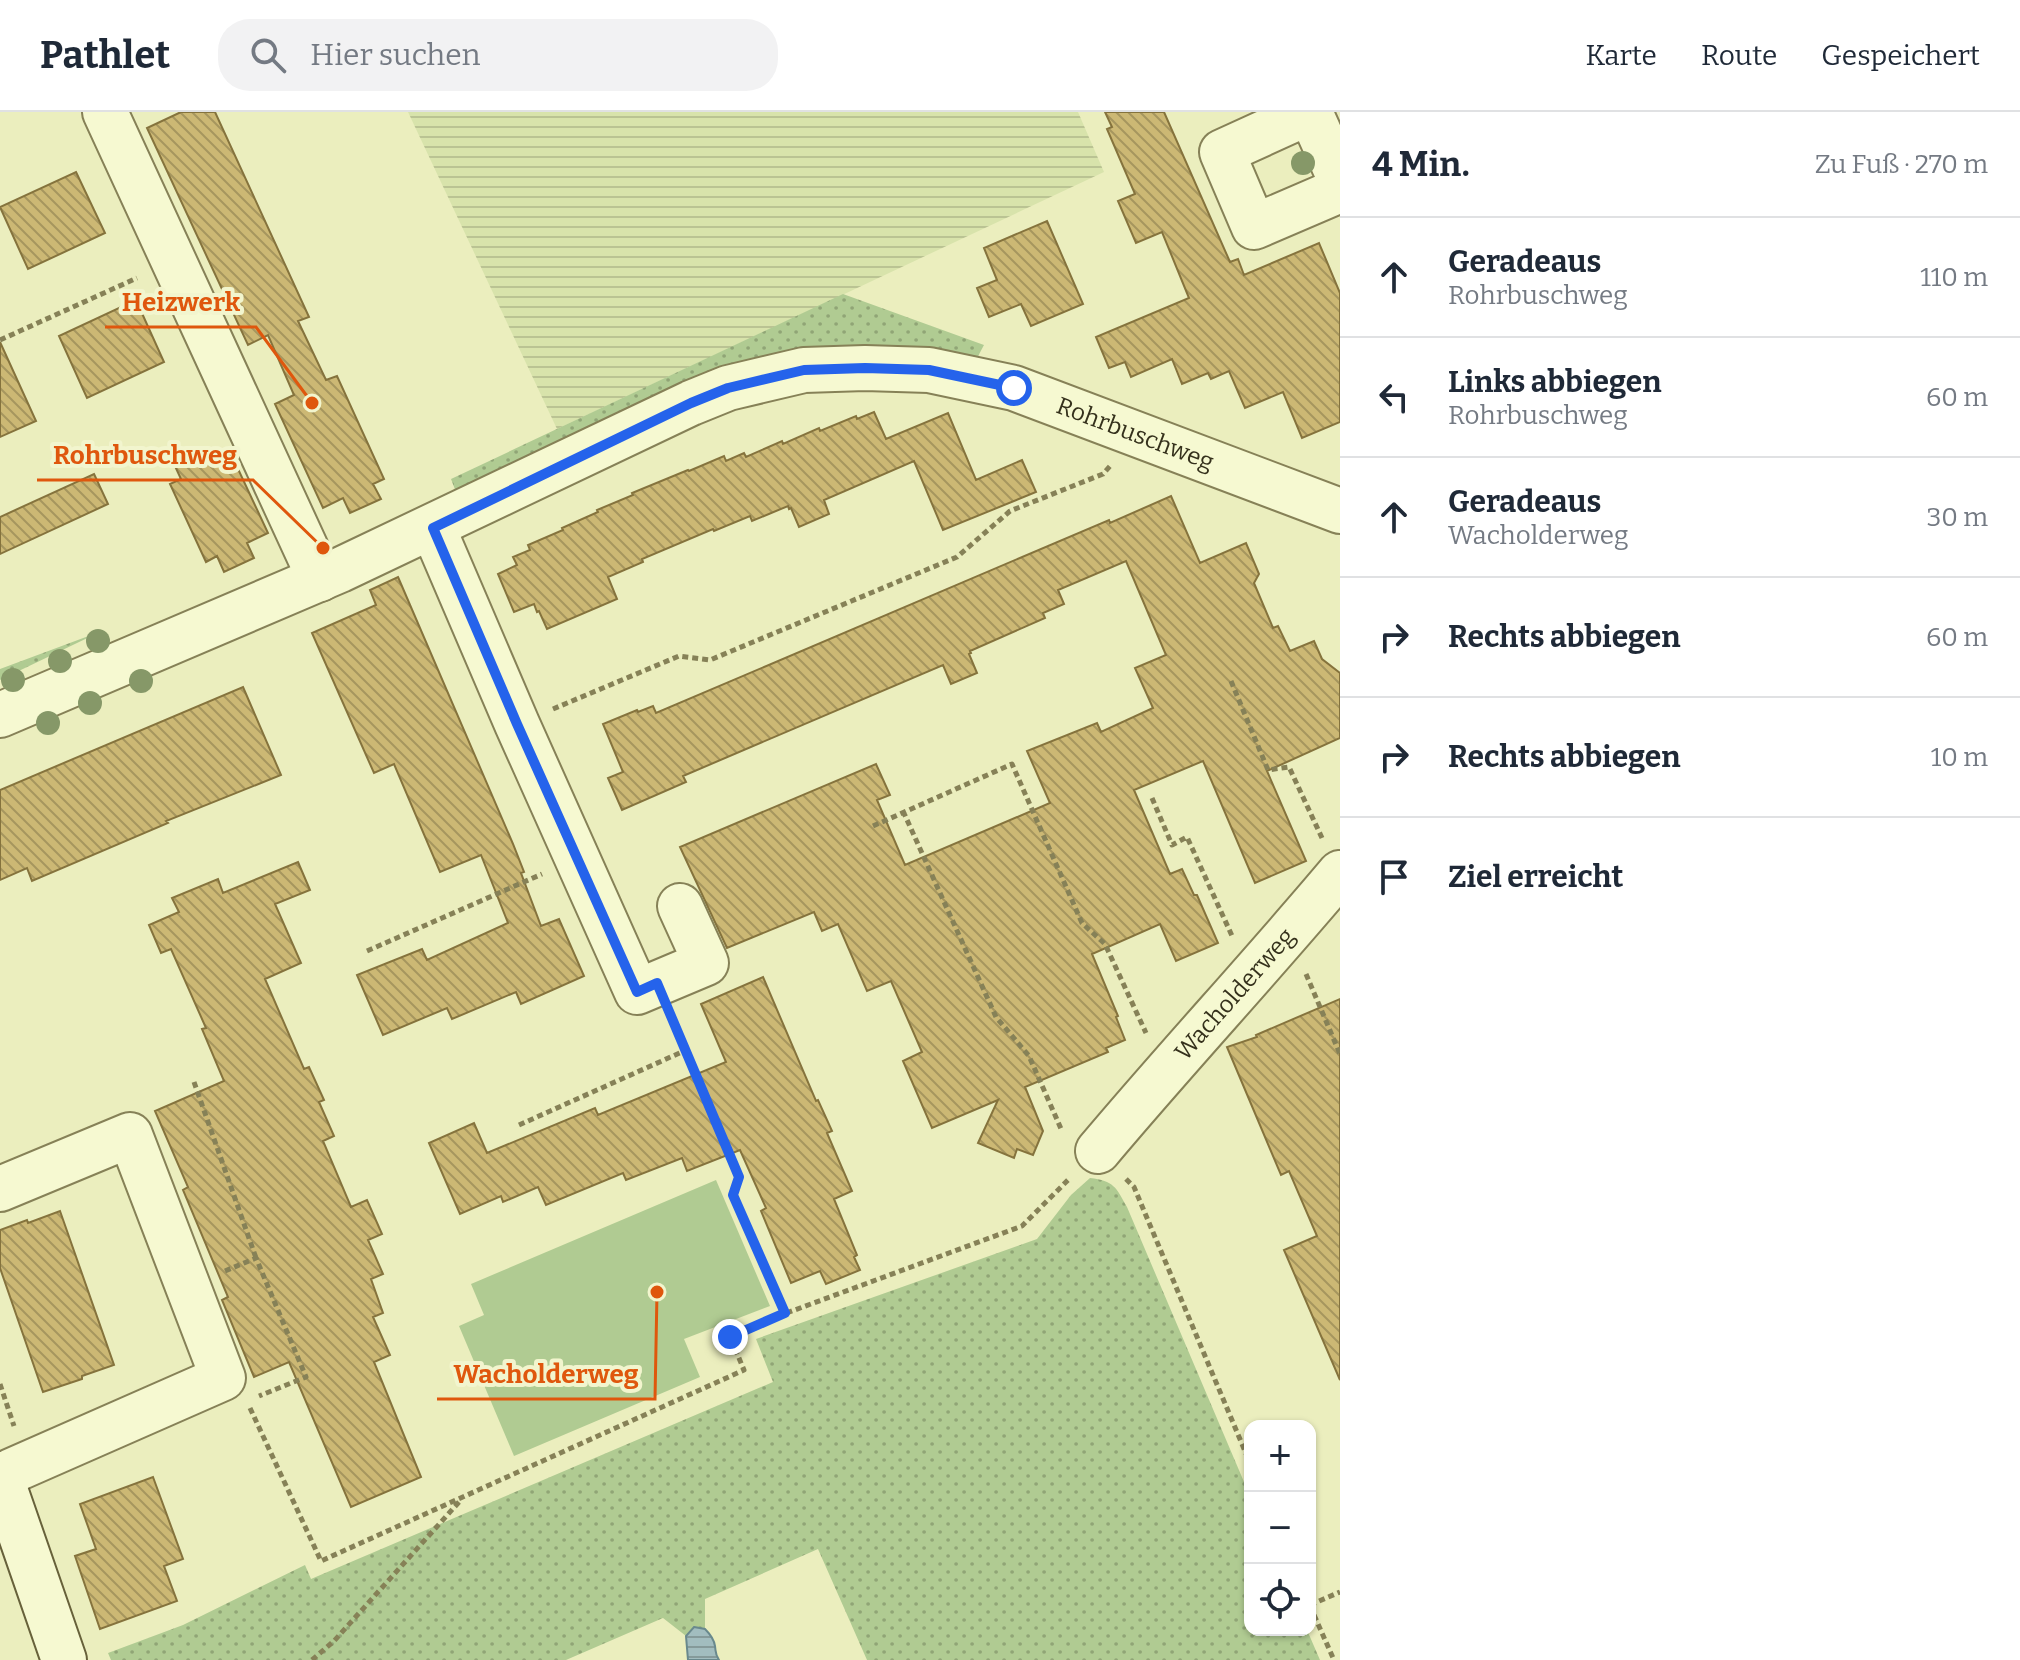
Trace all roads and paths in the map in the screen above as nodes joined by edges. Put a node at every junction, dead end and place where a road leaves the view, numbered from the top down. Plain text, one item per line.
1 (105, 112) edge
2 (1340, 179) edge
3 (1340, 190) edge
4 (174, 261) junction
5 (0, 340) edge
6 (1138, 435) junction
7 (1340, 511) edge
8 (433, 528) junction
9 (320, 579) junction
10 (1231, 681) dead end
11 (0, 715) edge
12 (517, 724) junction
13 (1152, 798) dead end
14 (903, 811) junction
15 (873, 826) dead end
16 (576, 859) junction
17 (1340, 874) edge
18 (680, 906) dead end
19 (1289, 935) junction
20 (367, 951) dead end
21 (1251, 975) junction
22 (657, 983) junction
23 (684, 1051) junction
24 (1340, 1054) edge
25 (1164, 1072) junction
26 (194, 1082) dead end
27 (519, 1125) dead end
28 (1088, 1161) junction
29 (0, 1189) edge
30 (256, 1258) junction
31 (188, 1286) junction
32 (785, 1313) junction
33 (1244, 1449) edge
34 (0, 1476) edge
35 (462, 1499) junction
36 (1340, 1592) edge
37 (1316, 1603) edge
38 (1316, 1620) edge
39 (64, 1660) edge
40 (312, 1660) edge
41 (1334, 1660) edge

1 - 4 street
2 - 3 street
4 - 5 path
4 - 9 street
6 - 7 street, Rohrbuschweg
6 - 8 street, Rohrbuschweg
6 - 12 path
8 - 9 street, Rohrbuschweg
8 - 12 street
9 - 11 street, Rohrbuschweg
10 - 17 path
12 - 16 street
13 - 21 path
14 - 15 path
14 - 25 path
14 - 28 path
16 - 20 path
16 - 22 street
17 - 19 street, Wacholderweg
18 - 22 street
19 - 21 street, Wacholderweg
19 - 24 path
21 - 25 street, Wacholderweg
22 - 23 path
23 - 27 path
23 - 32 path
25 - 28 street, Wacholderweg
26 - 30 path
28 - 32 path
28 - 33 path
29 - 31 street
30 - 31 path
30 - 35 path
31 - 34 street
32 - 35 path
34 - 39 street
35 - 40 path
36 - 37 path
38 - 41 path

